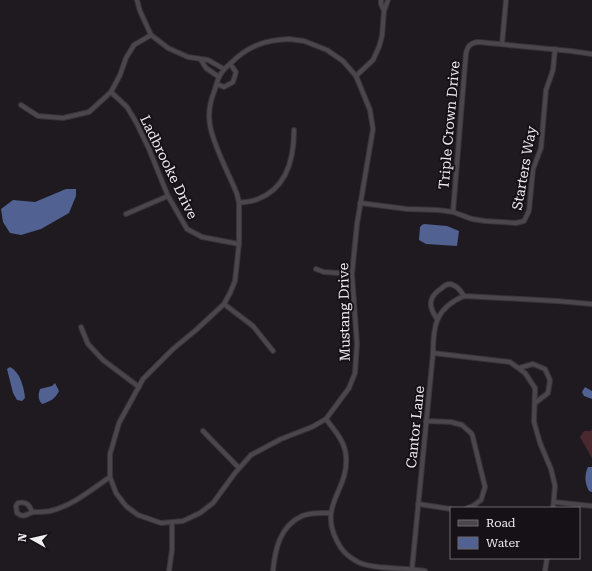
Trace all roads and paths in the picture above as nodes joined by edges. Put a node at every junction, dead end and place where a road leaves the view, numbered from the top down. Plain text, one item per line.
1 (137, 0) edge
2 (381, 0) edge
3 (388, 0) edge
4 (506, 0) edge
5 (384, 11) junction
6 (151, 34) junction
7 (502, 44) junction
8 (555, 49) junction
9 (592, 54) edge
10 (201, 60) junction
11 (230, 64) junction
12 (224, 69) junction
13 (356, 76) junction
14 (219, 77) junction
15 (217, 84) junction
16 (111, 92) junction
17 (21, 105) dead end
18 (294, 130) dead end
19 (168, 196) junction
20 (239, 203) junction
21 (360, 203) junction
22 (453, 212) junction
23 (126, 214) dead end
24 (239, 244) junction
25 (316, 269) dead end
26 (352, 274) junction
27 (464, 296) junction
28 (224, 304) junction
29 (592, 304) edge
30 (437, 319) junction
31 (81, 327) dead end
32 (273, 351) dead end
33 (433, 353) junction
34 (519, 368) junction
35 (139, 387) junction
36 (536, 403) junction
37 (326, 419) junction
38 (426, 421) junction
39 (203, 431) dead end
40 (240, 468) junction
41 (110, 477) junction
42 (554, 502) junction
43 (418, 504) junction
44 (592, 506) edge
45 (470, 507) edge
46 (553, 507) edge
47 (450, 509) edge
48 (32, 512) dead end
49 (330, 513) junction
50 (172, 523) junction
51 (547, 559) edge
52 (412, 569) junction
53 (169, 571) edge
54 (273, 571) edge
55 (425, 571) edge
56 (545, 571) edge

1 - 6 street
2 - 5 street
3 - 5 street
4 - 7 street
5 - 13 street
6 - 10 street
6 - 16 street
7 - 8 street, Triple Crown Drive
7 - 22 street, Triple Crown Drive
8 - 9 street, Triple Crown Drive
8 - 22 street, Starters Way
10 - 12 street
10 - 14 street
11 - 12 street, Mustang Drive
11 - 13 street, Mustang Drive
11 - 15 street
12 - 14 street, Mustang Drive
13 - 21 street, Mustang Drive
14 - 15 street, Mustang Drive
15 - 20 street, Mustang Drive
16 - 17 street
16 - 19 street, Ladbrooke Drive
18 - 20 street
19 - 23 street
19 - 24 street, Ladbrooke Drive
20 - 24 street, Mustang Drive
21 - 22 street, Starters Way
21 - 26 street, Mustang Drive
24 - 28 street, Mustang Drive
25 - 26 street
26 - 37 street, Mustang Drive
27 - 29 street
27 - 30 street
27 - 30 street
28 - 32 street
28 - 35 street, Mustang Drive
30 - 33 street, Cantor Lane
31 - 35 street
33 - 34 street
33 - 38 street, Cantor Lane
34 - 36 street
34 - 36 street
35 - 41 street, Mustang Drive
36 - 42 street
37 - 40 street, Mustang Drive
37 - 49 street
38 - 43 street, Cantor Lane
38 - 45 street
39 - 40 street
40 - 50 street, Mustang Drive
41 - 48 street
41 - 50 street, Mustang Drive
42 - 44 street
42 - 46 street
43 - 47 street
43 - 52 street, Cantor Lane
49 - 52 street
49 - 54 street
50 - 53 street
51 - 56 street
52 - 55 street

